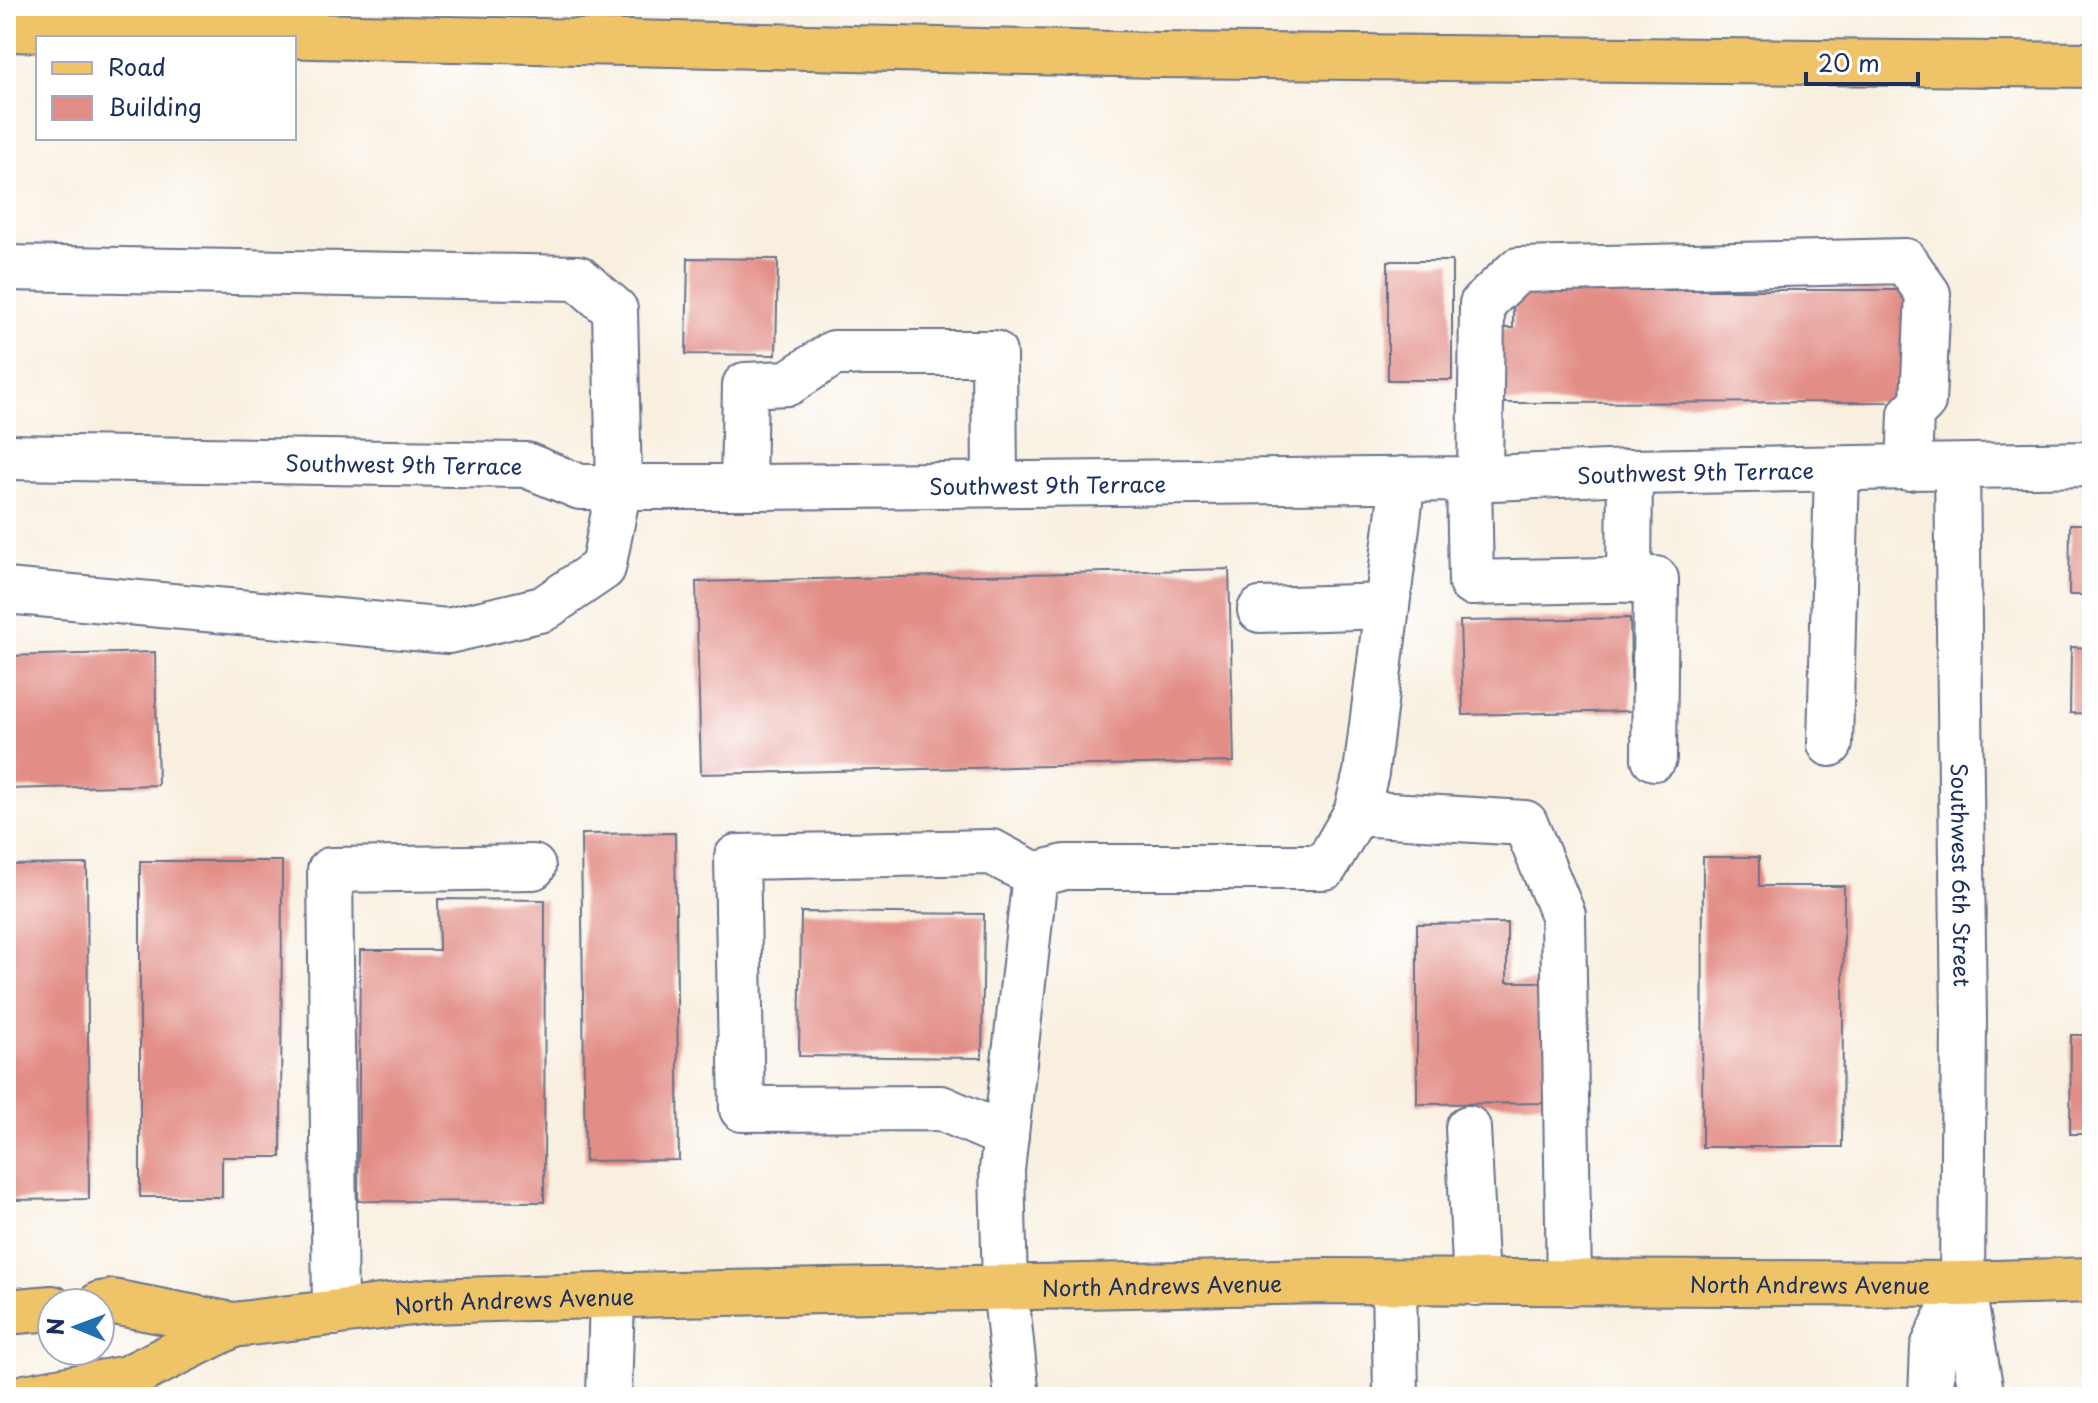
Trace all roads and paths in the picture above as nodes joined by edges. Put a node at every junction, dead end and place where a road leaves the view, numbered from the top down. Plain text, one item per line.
1 (6, 29) edge
2 (2092, 65) edge
3 (6, 268) edge
4 (6, 457) edge
5 (2092, 464) edge
6 (1957, 467) junction
7 (1909, 468) junction
8 (1837, 469) junction
9 (1630, 472) junction
10 (1475, 478) junction
11 (1403, 479) junction
12 (995, 484) junction
13 (619, 487) junction
14 (743, 487) junction
15 (1629, 580) junction
16 (6, 591) edge
17 (1387, 606) junction
18 (1260, 610) dead end
19 (1830, 744) dead end
20 (1654, 758) dead end
21 (1356, 813) junction
22 (533, 867) dead end
23 (1035, 875) junction
24 (1468, 1128) dead end
25 (1006, 1136) junction
26 (2092, 1280) edge
27 (1394, 1282) junction
28 (1476, 1283) junction
29 (1569, 1283) junction
30 (1962, 1284) junction
31 (1005, 1287) junction
32 (612, 1296) junction
33 (116, 1303) edge
34 (36, 1309) edge
35 (6, 1312) edge
36 (335, 1313) junction
37 (233, 1325) junction
38 (31, 1396) edge
39 (609, 1397) edge
40 (1017, 1397) edge
41 (1396, 1397) edge
42 (1931, 1397) edge
43 (1982, 1397) edge

1 - 2 main road
3 - 13 street
4 - 13 street, Southwest 9th Terrace
5 - 6 street, Southwest 9th Terrace
6 - 7 street, Southwest 9th Terrace
6 - 30 street, Southwest 6th Street
7 - 8 street, Southwest 9th Terrace
7 - 10 street
8 - 9 street, Southwest 9th Terrace
8 - 19 street
9 - 10 street, Southwest 9th Terrace
9 - 15 street
10 - 11 street, Southwest 9th Terrace
10 - 15 street
11 - 12 street, Southwest 9th Terrace
11 - 17 street
12 - 14 street, Southwest 9th Terrace
12 - 14 street
13 - 14 street, Southwest 9th Terrace
13 - 16 street
15 - 20 street
17 - 18 street
17 - 21 street
21 - 23 street
21 - 29 street
22 - 36 street
23 - 25 street
23 - 25 street
24 - 28 street
25 - 31 street
26 - 30 main road, North Andrews Avenue
27 - 28 main road, North Andrews Avenue
27 - 31 main road, North Andrews Avenue
27 - 41 street
28 - 29 main road, North Andrews Avenue
29 - 30 main road, North Andrews Avenue
30 - 42 street, Southwest 6th Street
30 - 43 street, Southwest 6th Street
31 - 32 main road, North Andrews Avenue
31 - 40 street
32 - 36 main road, North Andrews Avenue
32 - 39 street
33 - 37 main road, North Andrews Avenue
34 - 35 main road
36 - 37 main road, North Andrews Avenue
37 - 38 main road, North Andrews Avenue

